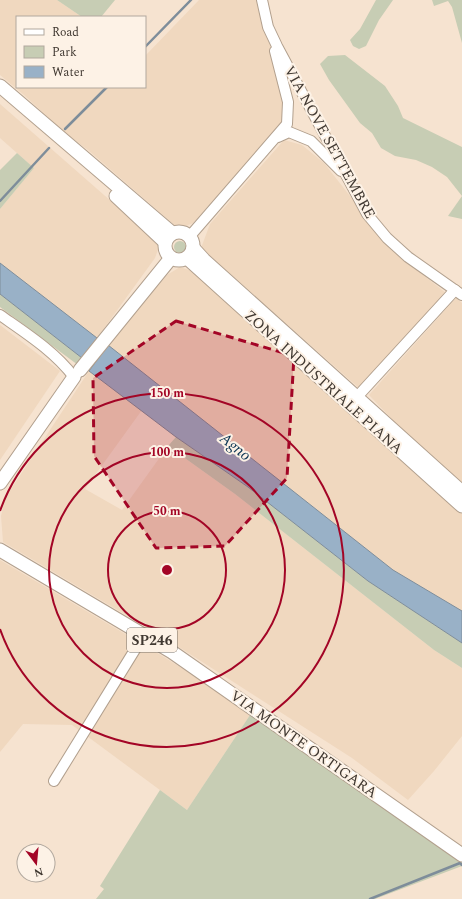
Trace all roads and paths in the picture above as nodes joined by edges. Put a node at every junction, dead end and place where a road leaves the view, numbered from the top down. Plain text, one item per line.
1 (262, 0) edge
2 (268, 26) junction
3 (0, 86) edge
4 (0, 98) edge
5 (276, 138) junction
6 (349, 178) junction
7 (169, 238) junction
8 (190, 247) junction
9 (171, 258) junction
10 (459, 292) edge
11 (0, 315) edge
12 (77, 374) junction
13 (356, 398) junction
14 (0, 483) edge
15 (462, 492) edge
16 (462, 506) edge
17 (0, 550) edge
18 (144, 635) junction
19 (54, 781) dead end
20 (462, 855) edge

1 - 2 street, VIA NOVE SETTEMBRE
2 - 5 street
2 - 6 street, VIA NOVE SETTEMBRE
3 - 7 main road
4 - 7 main road
5 - 6 street
5 - 8 street
6 - 10 street, VIA NOVE SETTEMBRE
7 - 8 main road
7 - 9 main road
8 - 9 main road
8 - 13 main road, ZONA INDUSTRIALE PIANA
8 - 16 main road, ZONA INDUSTRIALE PIANA
9 - 12 main road
10 - 13 street
11 - 12 street
12 - 14 main road
13 - 15 main road, ZONA INDUSTRIALE PIANA
17 - 18 main road, VIA MONTE ORTIGARA / SP246
18 - 19 street
18 - 20 main road, VIA MONTE ORTIGARA / SP246

